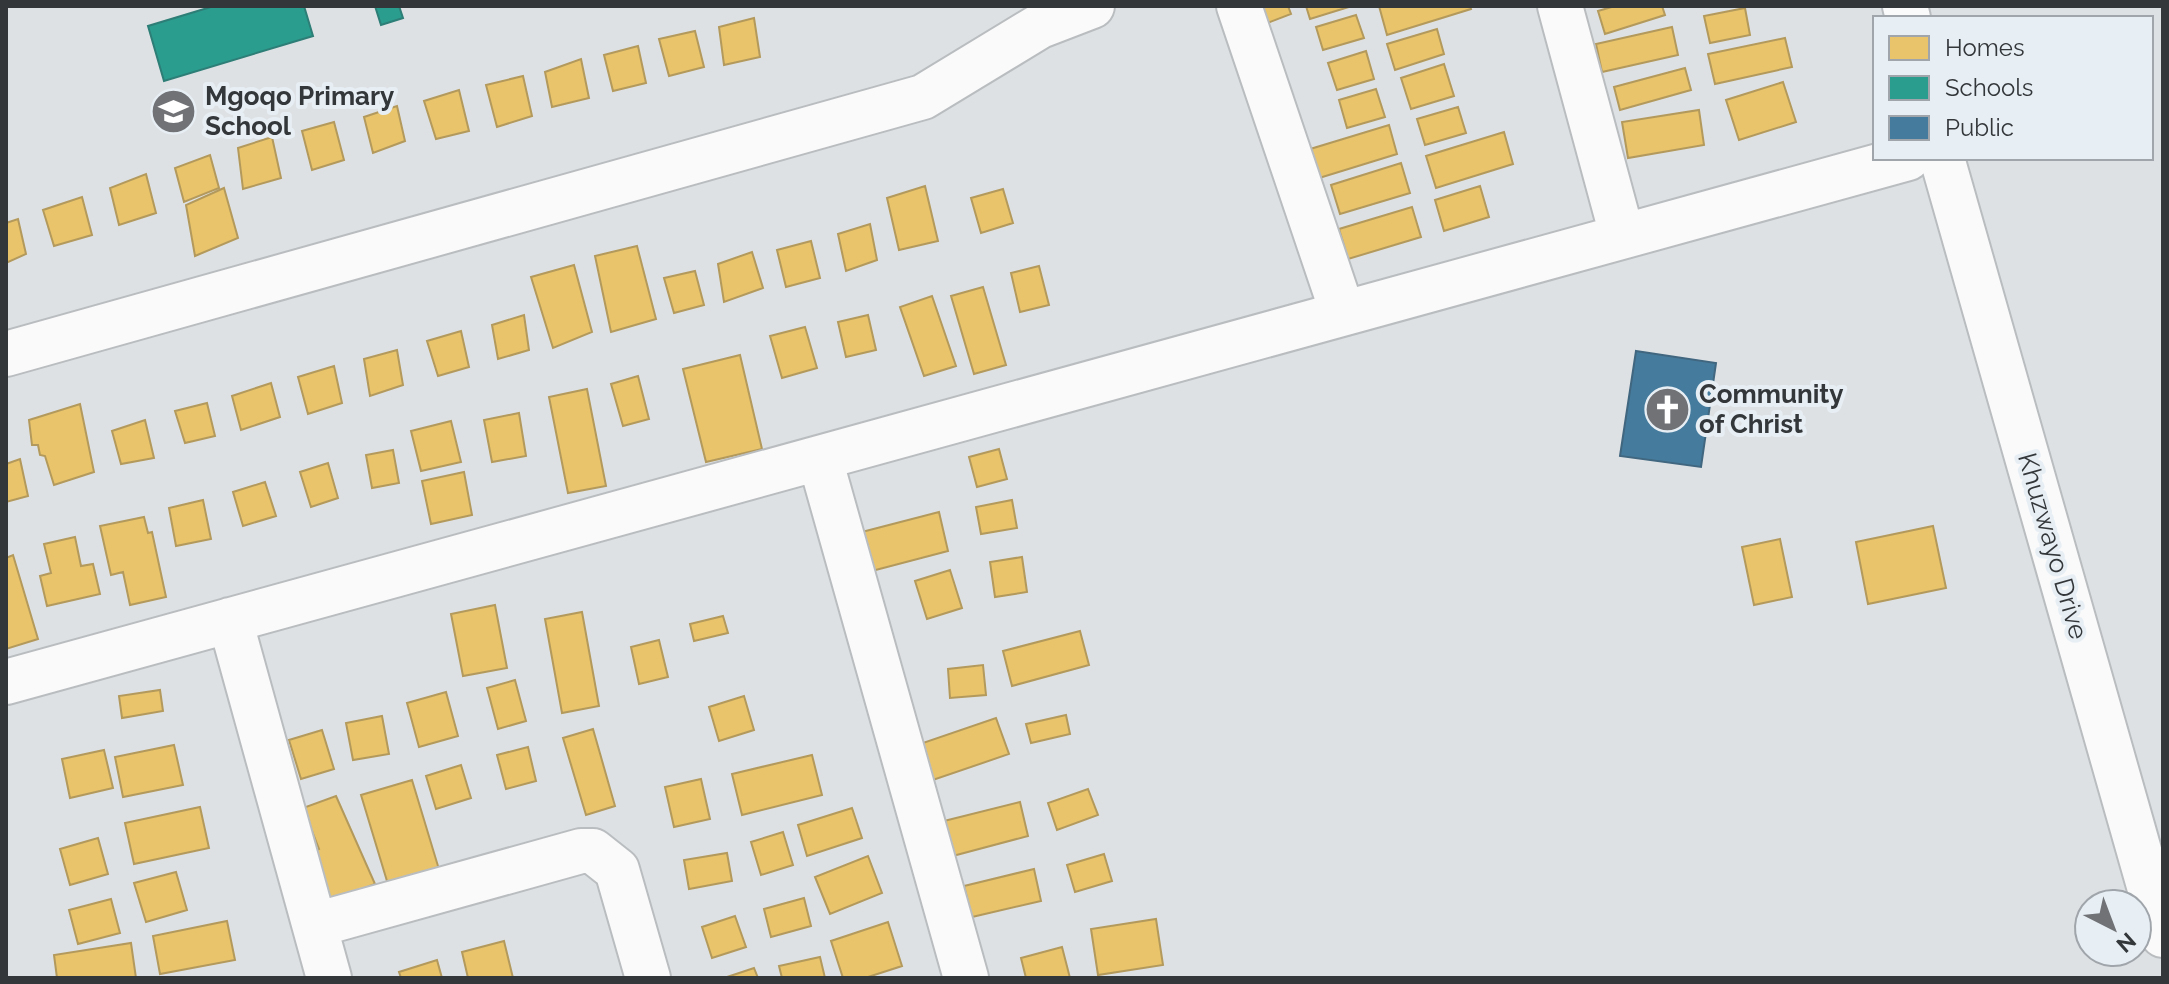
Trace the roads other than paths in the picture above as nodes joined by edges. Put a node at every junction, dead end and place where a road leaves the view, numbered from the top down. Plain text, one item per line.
1 (1092, 6) edge
2 (1239, 6) edge
3 (1560, 6) edge
4 (1901, 160) edge
5 (1943, 160) edge
6 (1622, 235) junction
7 (1342, 311) junction
8 (6, 354) edge
9 (820, 459) junction
10 (230, 620) junction
11 (6, 682) edge
12 (315, 925) junction
13 (2163, 935) edge
14 (329, 978) edge
15 (648, 978) edge
16 (966, 978) edge

1 - 8 street
2 - 7 street
3 - 6 street
4 - 6 street
5 - 13 street, Khuzwayo Drive
6 - 7 street
7 - 9 street
9 - 10 street
9 - 16 street
10 - 11 street
10 - 12 street
12 - 14 street
12 - 15 street

